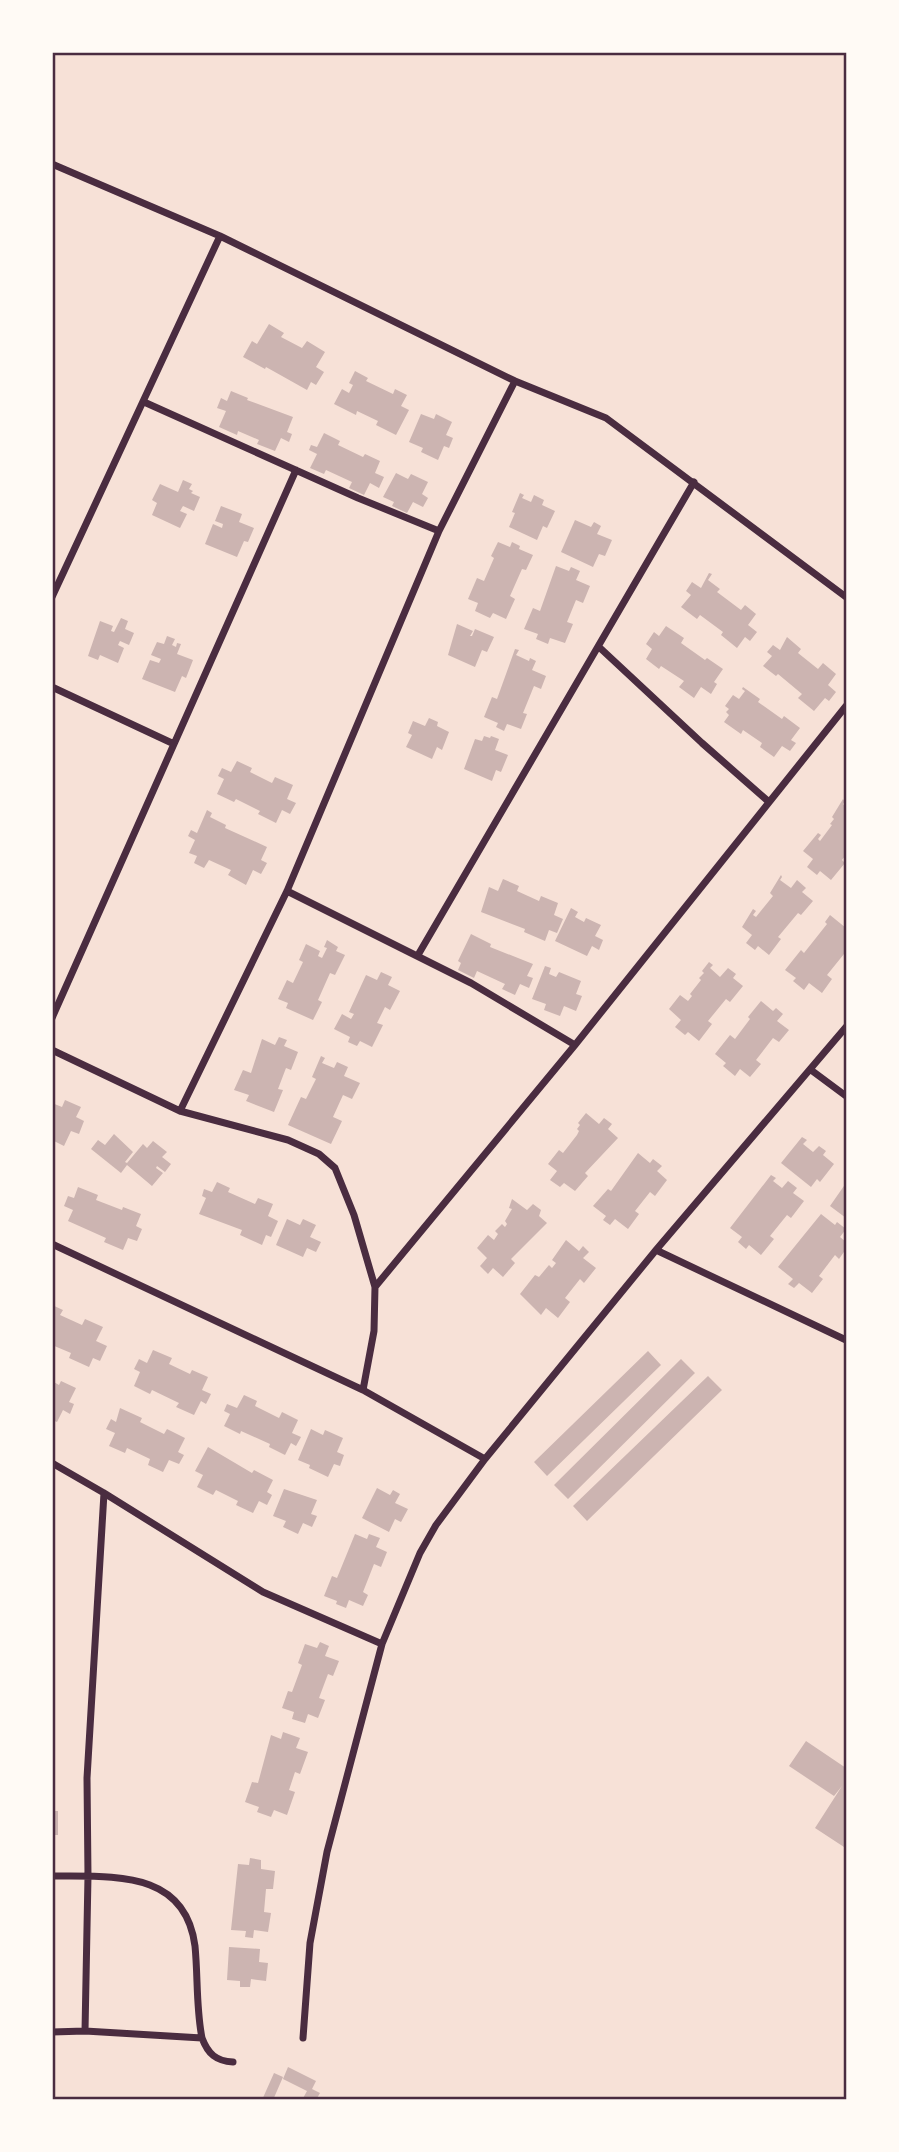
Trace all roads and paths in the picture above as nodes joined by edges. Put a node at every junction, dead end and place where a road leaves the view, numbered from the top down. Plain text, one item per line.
1 (52, 164) edge
2 (220, 236) junction
3 (515, 381) junction
4 (144, 402) junction
5 (296, 470) junction
6 (694, 482) junction
7 (439, 531) junction
8 (52, 597) edge
9 (846, 597) edge
10 (599, 647) junction
11 (52, 687) edge
12 (846, 706) edge
13 (174, 744) junction
14 (769, 802) junction
15 (287, 891) junction
16 (418, 954) junction
17 (52, 1018) edge
18 (846, 1027) edge
19 (575, 1045) junction
20 (52, 1050) edge
21 (811, 1070) junction
22 (846, 1096) edge
23 (180, 1111) junction
24 (52, 1244) edge
25 (656, 1250) junction
26 (375, 1287) junction
27 (846, 1340) edge
28 (363, 1390) junction
29 (485, 1459) junction
30 (52, 1463) edge
31 (104, 1493) junction
32 (382, 1644) junction
33 (52, 1876) edge
34 (88, 1877) junction
35 (85, 2031) junction
36 (52, 2032) edge
37 (303, 2038) dead end
38 (202, 2039) junction
39 (233, 2062) dead end

1 - 2 street
2 - 3 street
2 - 4 street
3 - 6 street
3 - 7 street
4 - 5 street
4 - 8 street
5 - 7 street
5 - 13 street
6 - 9 street
6 - 10 street
7 - 15 street
10 - 14 street
10 - 16 street
11 - 13 street
12 - 14 street
13 - 17 street
14 - 19 street
15 - 16 street
15 - 23 street
16 - 19 street
18 - 21 street
19 - 26 street
20 - 23 street
21 - 22 street
21 - 25 street
23 - 26 street
24 - 28 street
25 - 27 street
25 - 29 street
26 - 28 street
28 - 29 street
29 - 32 street
30 - 31 street
31 - 32 street
31 - 34 street
32 - 37 street
33 - 34 street
34 - 35 street
34 - 38 street
35 - 36 street
35 - 38 street
38 - 39 street

